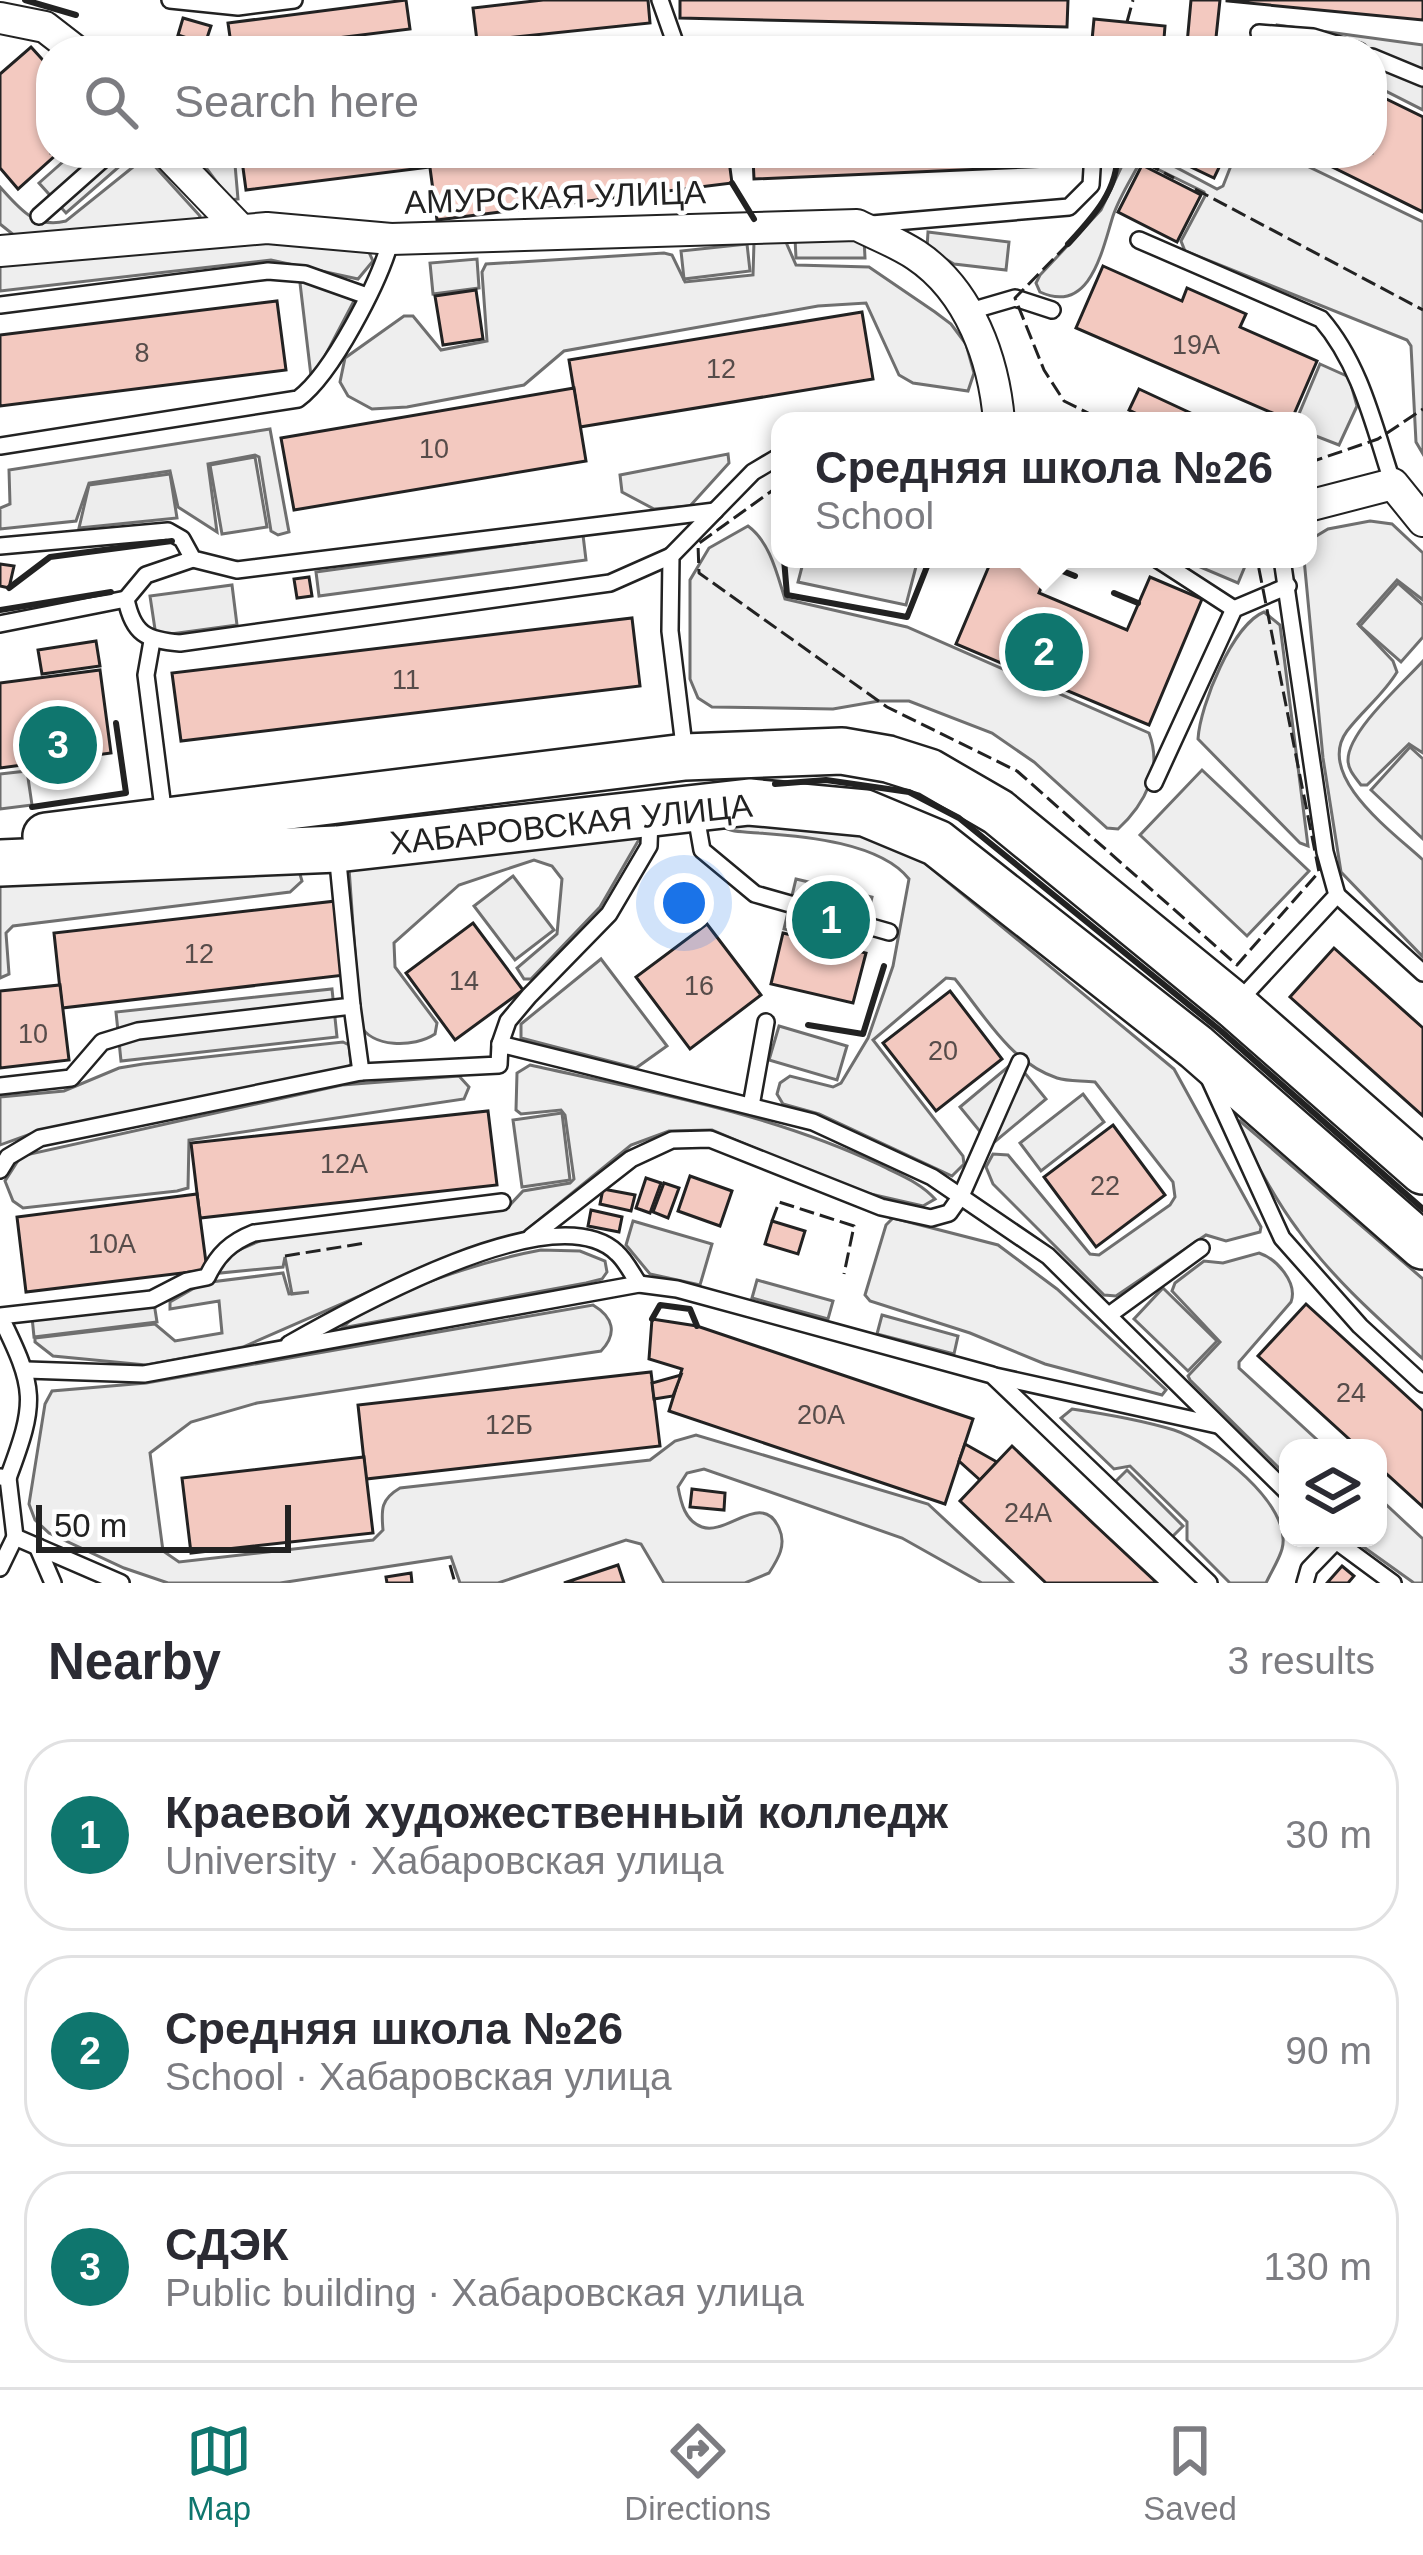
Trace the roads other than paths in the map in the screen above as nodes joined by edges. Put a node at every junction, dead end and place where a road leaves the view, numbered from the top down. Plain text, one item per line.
1 (170, 0) edge
2 (294, 0) edge
3 (660, 0) edge
4 (0, 18) edge
5 (1259, 33) dead end
6 (57, 36) edge
7 (673, 36) edge
8 (1300, 36) edge
9 (1387, 63) edge
10 (1423, 78) edge
11 (93, 168) edge
12 (182, 168) edge
13 (1092, 168) edge
14 (39, 216) dead end
15 (857, 225) junction
16 (242, 230) junction
17 (391, 239) junction
18 (1139, 240) dead end
19 (2, 249) edge
20 (367, 296) junction
21 (0, 304) edge
22 (1052, 310) dead end
23 (967, 312) junction
24 (997, 412) edge
25 (0, 446) edge
26 (771, 461) edge
27 (1408, 486) edge
28 (1317, 504) edge
29 (715, 511) junction
30 (1423, 521) edge
31 (0, 546) edge
32 (671, 556) junction
33 (193, 559) junction
34 (1171, 568) edge
35 (1284, 568) edge
36 (1288, 586) junction
37 (127, 598) junction
38 (1234, 609) junction
39 (0, 624) edge
40 (152, 641) junction
41 (685, 757) junction
42 (1154, 783) dead end
43 (695, 807) junction
44 (650, 812) junction
45 (164, 820) junction
46 (0, 842) edge
47 (337, 849) junction
48 (0, 863) edge
49 (1337, 895) junction
50 (889, 932) dead end
51 (1423, 973) edge
52 (352, 1006) junction
53 (1235, 1006) junction
54 (766, 1022) dead end
55 (500, 1044) junction
56 (1196, 1047) junction
57 (1020, 1062) dead end
58 (361, 1072) junction
59 (0, 1086) edge
60 (751, 1106) junction
61 (0, 1170) edge
62 (1423, 1172) edge
63 (961, 1196) junction
64 (502, 1202) dead end
65 (531, 1237) junction
66 (1423, 1246) edge
67 (1201, 1248) dead end
68 (639, 1284) junction
69 (1108, 1315) junction
70 (277, 1350) junction
71 (27, 1370) junction
72 (992, 1376) junction
73 (1423, 1384) edge
74 (1220, 1426) junction
75 (4, 1478) edge
76 (1279, 1484) edge
77 (15, 1537) junction
78 (37, 1546) junction
79 (1328, 1547) edge
80 (1344, 1547) edge
81 (0, 1568) edge
82 (53, 1583) edge
83 (121, 1583) edge
84 (1209, 1583) edge
85 (1305, 1583) edge
86 (1393, 1583) edge

1 - 2 lane
3 - 7 lane
4 - 6 street
5 - 8 lane
9 - 10 lane
11 - 14 lane
12 - 16 street
13 - 15 lane
15 - 17 street, АМУРСКАЯ УЛИЦА
15 - 23 street, АМУРСКАЯ УЛИЦА
16 - 17 street, АМУРСКАЯ УЛИЦА
16 - 19 street, АМУРСКАЯ УЛИЦА
17 - 20 lane
18 - 27 lane
20 - 21 lane
20 - 25 lane
22 - 23 lane
23 - 24 street, АМУРСКАЯ УЛИЦА
26 - 29 lane
27 - 28 street
27 - 30 street
29 - 32 lane
29 - 33 lane
31 - 33 lane
32 - 40 lane
32 - 41 lane
33 - 37 lane
34 - 38 lane
35 - 36 lane
36 - 38 lane
36 - 49 lane
37 - 39 lane
37 - 40 lane
38 - 42 lane
40 - 45 lane
41 - 45 main road, ХАБАРОВСКАЯ УЛИЦА
41 - 53 main road, ХАБАРОВСКАЯ УЛИЦА
43 - 44 main road, ХАБАРОВСКАЯ УЛИЦА
43 - 50 lane
43 - 56 main road, ХАБАРОВСКАЯ УЛИЦА
44 - 47 main road, ХАБАРОВСКАЯ УЛИЦА
44 - 55 lane
45 - 46 main road, ХАБАРОВСКАЯ УЛИЦА
47 - 48 main road, ХАБАРОВСКАЯ УЛИЦА
47 - 52 lane
49 - 51 lane
49 - 53 lane
52 - 58 lane
52 - 59 lane
53 - 62 main road, ХАБАРОВСКАЯ УЛИЦА
54 - 60 lane
55 - 58 lane
55 - 60 lane
56 - 66 main road, ХАБАРОВСКАЯ УЛИЦА
56 - 73 lane
57 - 63 lane
58 - 61 lane
60 - 63 lane
63 - 65 lane
63 - 69 lane
64 - 71 lane
65 - 68 lane
65 - 70 lane
67 - 69 lane
68 - 70 lane
68 - 72 lane
69 - 74 lane
70 - 71 lane
71 - 75 lane
72 - 74 lane
72 - 84 lane
74 - 76 lane
75 - 77 lane
77 - 78 lane
77 - 81 lane
78 - 82 lane
78 - 83 lane
79 - 85 lane
80 - 86 lane

